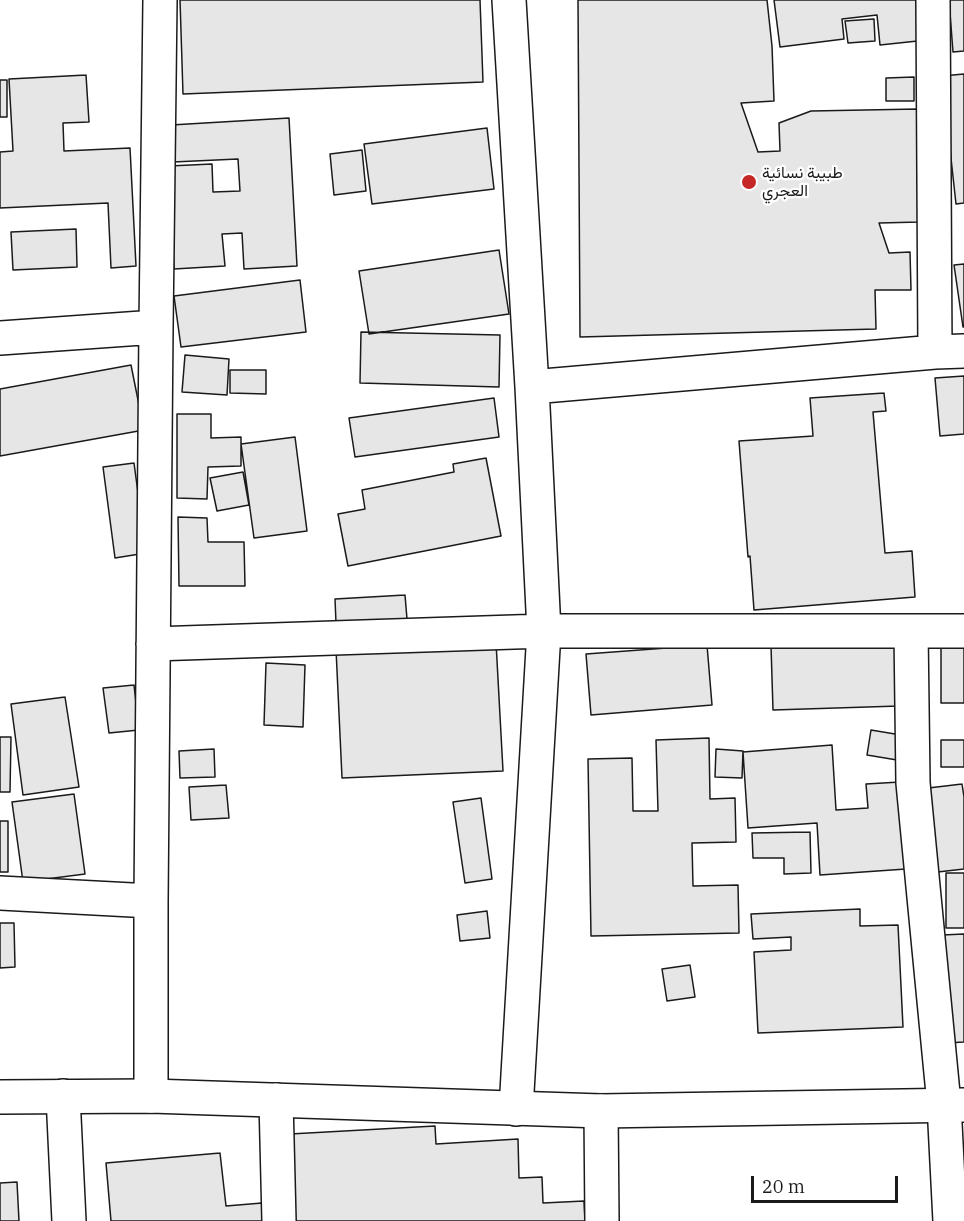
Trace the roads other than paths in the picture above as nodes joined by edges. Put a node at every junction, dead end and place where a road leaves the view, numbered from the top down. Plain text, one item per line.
1 (160, 0) edge
2 (509, 0) edge
3 (933, 0) edge
4 (156, 327) junction
5 (0, 338) edge
6 (949, 352) edge
7 (532, 387) junction
8 (544, 631) junction
9 (910, 631) junction
10 (964, 632) edge
11 (153, 644) junction
12 (0, 893) edge
13 (151, 901) junction
14 (63, 1096) junction
15 (151, 1096) junction
16 (0, 1097) edge
17 (276, 1101) junction
18 (954, 1104) edge
19 (516, 1109) junction
20 (601, 1111) junction
21 (69, 1221) edge
22 (279, 1221) edge
23 (602, 1221) edge
24 (950, 1221) edge

1 - 4 street
2 - 7 street
3 - 6 street
4 - 5 street
4 - 11 street
6 - 7 street
7 - 8 street
8 - 9 street
8 - 11 street
8 - 19 street
9 - 10 street
9 - 18 street
11 - 13 street
12 - 13 street
13 - 15 street
14 - 15 street
14 - 16 street
14 - 21 street
15 - 17 street
17 - 19 street
17 - 22 street
18 - 20 street
18 - 24 street
19 - 20 street
20 - 23 street

